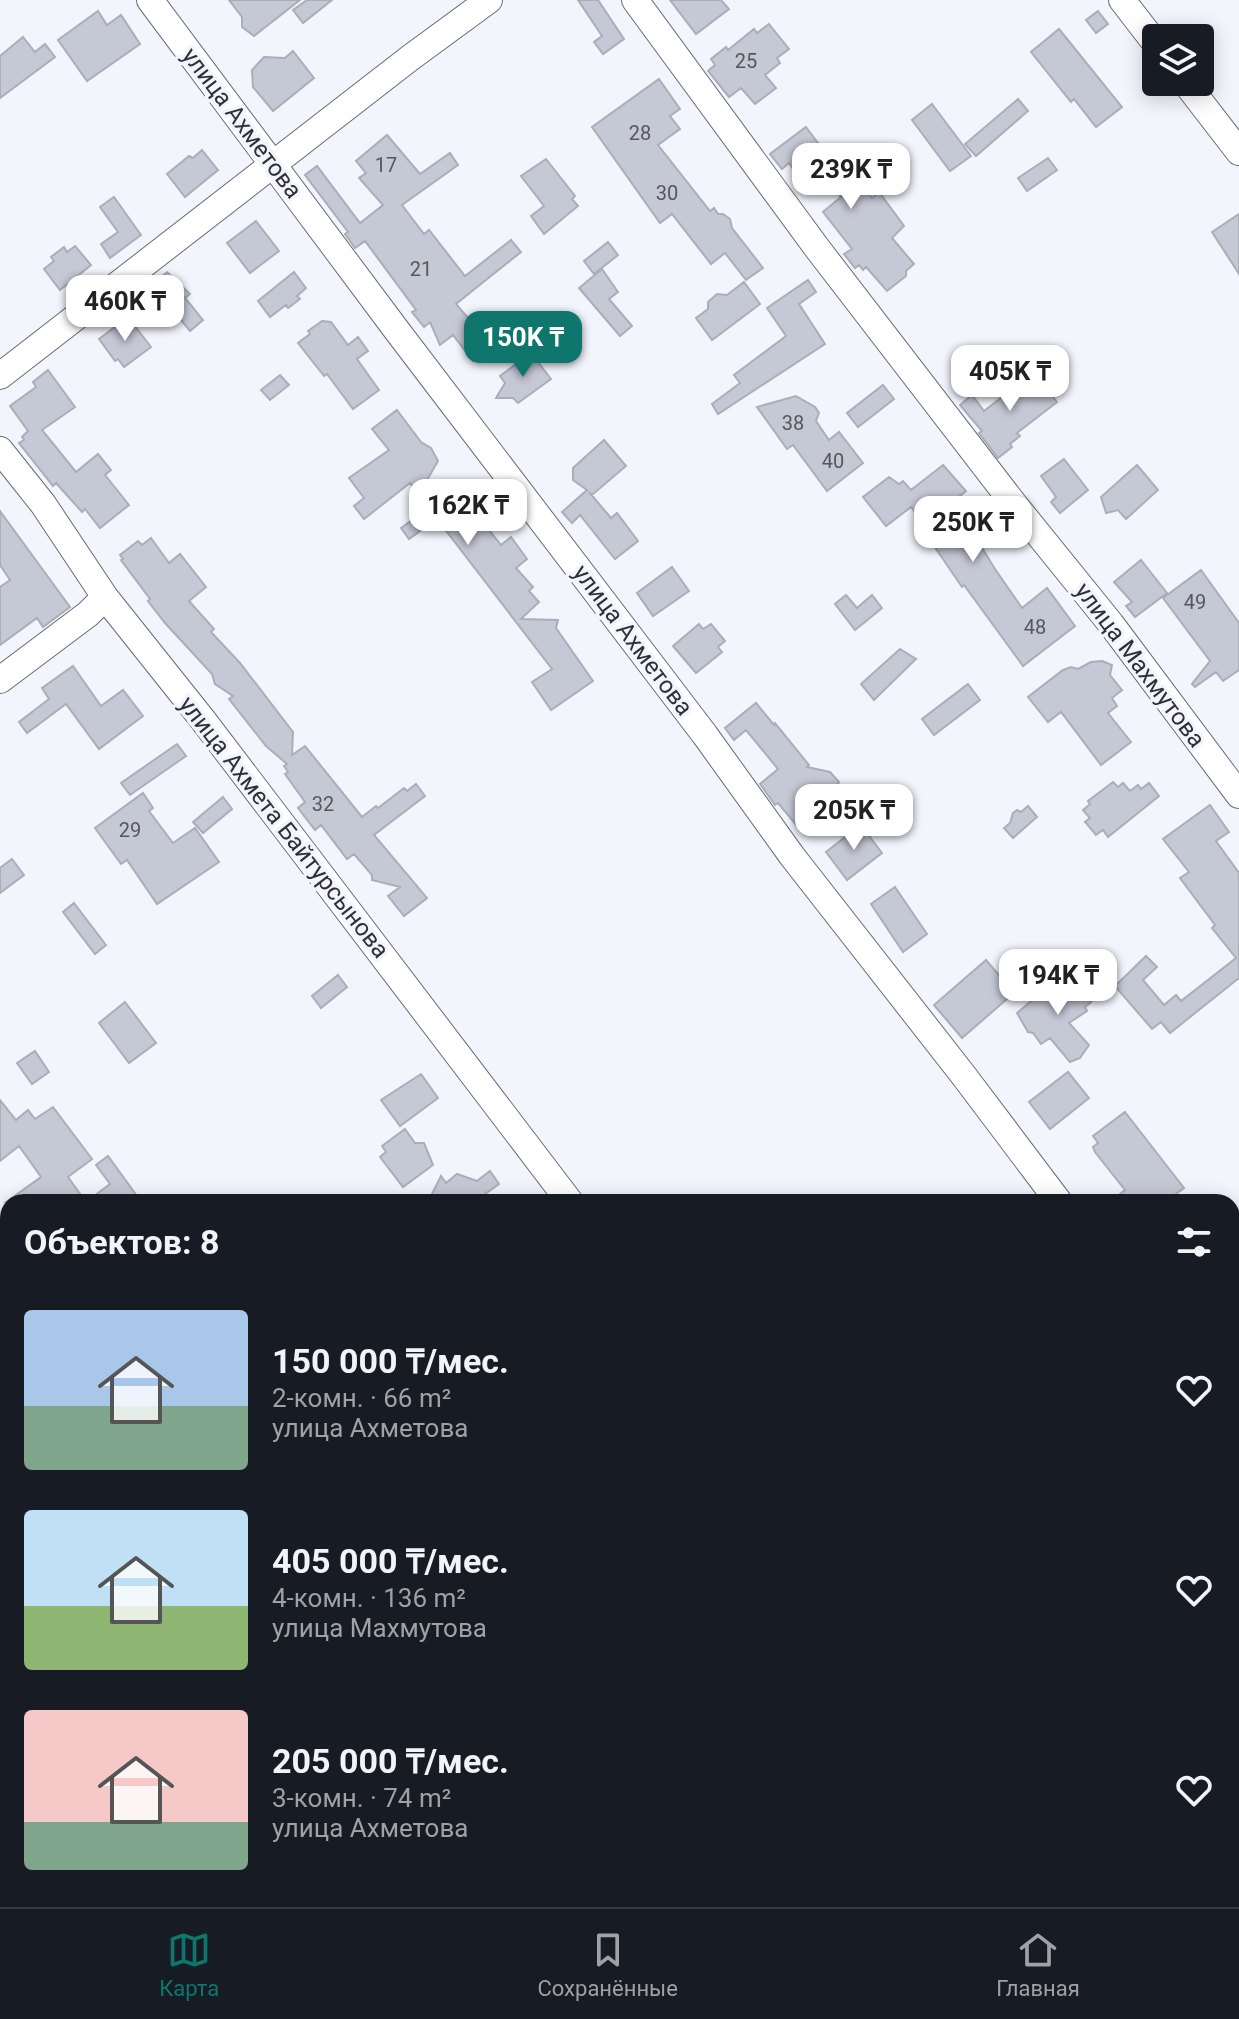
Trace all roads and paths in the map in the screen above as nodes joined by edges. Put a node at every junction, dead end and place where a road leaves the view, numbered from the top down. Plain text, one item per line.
1 (150, 0) edge
2 (489, 0) edge
3 (635, 0) edge
4 (1122, 0) edge
5 (1142, 26) edge
6 (1196, 96) edge
7 (1239, 152) edge
8 (274, 165) junction
9 (0, 376) edge
10 (0, 450) edge
11 (105, 597) junction
12 (0, 680) edge
13 (1239, 795) edge
14 (564, 1194) edge
15 (1053, 1194) edge

1 - 8 street, улица Ахметова
2 - 8 street
3 - 13 street, улица Махмутова
4 - 5 street
6 - 7 street
8 - 9 street
8 - 15 street, улица Ахметова
10 - 11 street, улица Ахмета Байтурсынова
11 - 12 street
11 - 14 street, улица Ахмета Байтурсынова

